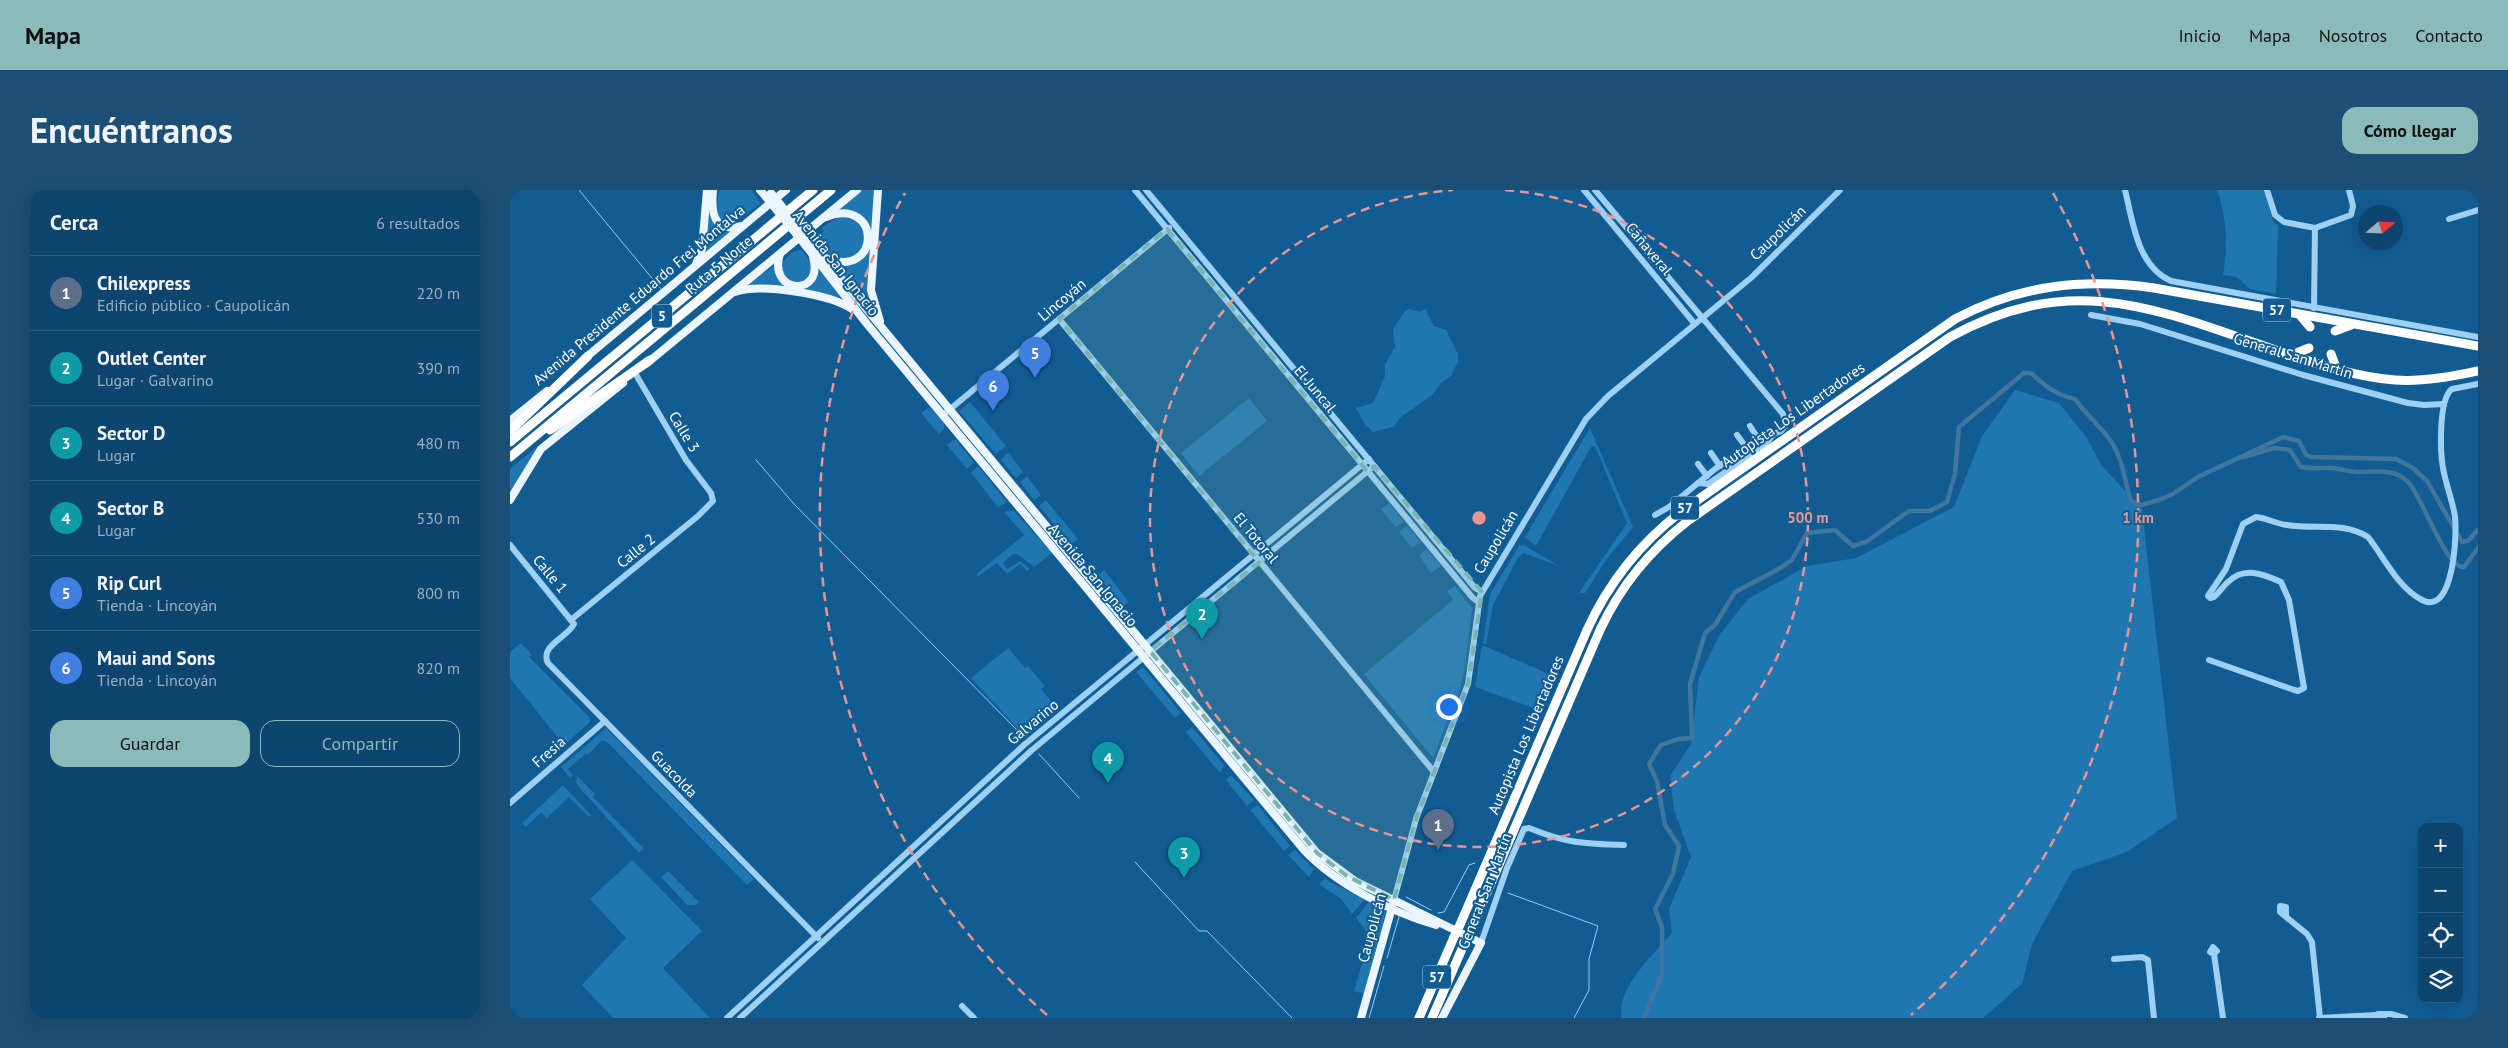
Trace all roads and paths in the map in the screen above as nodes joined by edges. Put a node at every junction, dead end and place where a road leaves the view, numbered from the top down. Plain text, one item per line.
1 (707, 190) edge
2 (713, 190) edge
3 (760, 190) edge
4 (786, 190) edge
5 (813, 190) edge
6 (831, 190) edge
7 (856, 190) edge
8 (878, 190) edge
9 (1135, 190) edge
10 (1146, 190) edge
11 (1584, 190) edge
12 (1595, 190) edge
13 (1840, 190) edge
14 (2125, 190) edge
15 (2267, 190) edge
16 (2349, 190) edge
17 (768, 193) edge
18 (2478, 210) edge
19 (2449, 219) dead end
20 (820, 220) junction
21 (1174, 224) junction
22 (744, 225) junction
23 (2315, 228) junction
24 (1167, 229) junction
25 (808, 244) junction
26 (780, 253) junction
27 (812, 253) junction
28 (825, 258) junction
29 (694, 268) junction
30 (732, 294) junction
31 (2314, 308) junction
32 (858, 313) junction
33 (2300, 315) junction
34 (2091, 316) dead end
35 (874, 318) junction
36 (1701, 318) junction
37 (1059, 319) junction
38 (1694, 323) junction
39 (867, 324) junction
40 (2353, 324) junction
41 (2310, 327) dead end
42 (882, 328) junction
43 (2335, 331) dead end
44 (2478, 337) edge
45 (2478, 346) edge
46 (2309, 348) dead end
47 (2330, 354) dead end
48 (588, 356) junction
49 (2292, 356) junction
50 (650, 360) junction
51 (2337, 370) junction
52 (2478, 371) edge
53 (636, 373) junction
54 (2478, 384) edge
55 (2444, 404) junction
56 (946, 412) junction
57 (510, 422) edge
58 (1750, 426) dead end
59 (510, 431) edge
60 (1737, 435) dead end
61 (1772, 436) junction
62 (967, 437) junction
63 (1759, 440) junction
64 (510, 442) edge
65 (1746, 447) junction
66 (518, 450) junction
67 (1711, 453) dead end
68 (510, 457) edge
69 (1369, 459) junction
70 (1698, 464) dead end
71 (1362, 465) junction
72 (1374, 466) junction
73 (1720, 466) junction
74 (1368, 472) junction
75 (1707, 476) junction
76 (1698, 483) junction
77 (510, 500) edge
78 (713, 501) joint
79 (1654, 515) dead end
80 (510, 545) edge
81 (1254, 555) junction
82 (1259, 562) junction
83 (1082, 569) junction
84 (1075, 574) junction
85 (1482, 592) junction
86 (1478, 602) junction
87 (572, 619) junction
88 (1148, 648) junction
89 (1141, 654) junction
90 (2208, 660) dead end
91 (1174, 688) junction
92 (605, 721) junction
93 (1032, 738) junction
94 (1038, 745) junction
95 (1434, 772) junction
96 (510, 803) edge
97 (1277, 805) junction
98 (1270, 810) junction
99 (1294, 825) junction
100 (1287, 830) junction
101 (920, 840) junction
102 (1624, 845) dead end
103 (925, 848) junction
104 (1376, 895) junction
105 (1393, 904) junction
106 (2286, 915) dead end
107 (816, 936) junction
108 (822, 943) junction
109 (1481, 943) junction
110 (2214, 954) dead end
111 (2114, 960) dead end
112 (962, 1006) dead end
113 (2377, 1015) junction
114 (727, 1018) edge
115 (740, 1018) edge
116 (974, 1018) edge
117 (1361, 1018) edge
118 (1419, 1018) edge
119 (1432, 1018) edge
120 (1442, 1018) edge
121 (2154, 1018) edge
122 (2223, 1018) edge
123 (2320, 1018) edge
124 (2384, 1018) edge
125 (2405, 1018) edge

1 - 29 main road
2 - 22 main road
3 - 17 main road, Avenida San Ignacio
4 - 22 main road, Avenida Presidente Eduardo Frei Montalva
5 - 64 highway, Ruta 5 Norte / 5
6 - 66 highway, Ruta 5 Norte / 5
7 - 20 main road
8 - 42 main road
9 - 24 street, El Juncal
10 - 21 street, El Juncal
11 - 38 street, Cañaveral
12 - 36 street, Cañaveral
13 - 36 street, Caupolicán
14 - 31 street
15 - 23 street
16 - 23 street
17 - 25 main road, Avenida San Ignacio, bridge
18 - 19 street
20 - 26 main road
20 - 28 main road
21 - 24 street, Lincoyán
21 - 69 street, El Juncal
22 - 29 main road, Avenida Presidente Eduardo Frei Montalva
23 - 31 street
24 - 37 street, Lincoyán
24 - 71 street, El Juncal
25 - 27 main road, Avenida San Ignacio
25 - 28 main road, Avenida San Ignacio
26 - 27 main road
26 - 30 main road
27 - 32 main road, Avenida San Ignacio
28 - 35 main road, Avenida San Ignacio
29 - 48 main road, Avenida Presidente Eduardo Frei Montalva
30 - 32 main road
30 - 50 main road
31 - 44 street
32 - 39 main road, Avenida San Ignacio
33 - 40 highway, Autopista Los Libertadores / 57
33 - 41 highway
33 - 118 highway, Autopista Los Libertadores / 57, bridge
34 - 55 street, General San Martín
35 - 39 main road
35 - 42 main road, Avenida San Ignacio
36 - 38 street, Caupolicán
36 - 61 street, Cañaveral
37 - 56 street, Lincoyán
37 - 81 street, El Totoral
38 - 85 street, Caupolicán
39 - 56 main road, Avenida San Ignacio
40 - 43 highway
40 - 45 highway, Autopista Los Libertadores / 57
42 - 56 main road, Avenida San Ignacio
46 - 49 highway
47 - 51 highway
48 - 57 main road, Avenida Presidente Eduardo Frei Montalva
48 - 59 highway
49 - 51 highway, Autopista Los Libertadores / 57
49 - 119 highway, Autopista Los Libertadores / 57, bridge
50 - 53 main road
50 - 66 highway
51 - 52 highway, Autopista Los Libertadores / 57
53 - 77 main road
53 - 78 street, Calle 3
54 - 55 street
55 - 90 street
56 - 62 main road, Avenida San Ignacio
58 - 63 street
60 - 65 street
61 - 63 street
61 - 76 street
62 - 83 main road, Avenida San Ignacio
62 - 84 main road, Avenida San Ignacio
63 - 65 street
65 - 73 street
66 - 68 highway, Ruta 5 Norte / 5
67 - 73 street
69 - 71 street, Galvarino
69 - 72 street, El Juncal
70 - 75 street
71 - 74 street, El Juncal
71 - 81 street, Galvarino
72 - 74 street, Galvarino
72 - 85 street, El Juncal
73 - 75 street
74 - 82 street, Galvarino
74 - 86 street, El Juncal
75 - 76 street
76 - 79 street
78 - 87 street, Calle 2
80 - 87 street, Calle 1
81 - 82 street, El Totoral
81 - 88 street, Galvarino
82 - 88 street, Galvarino
82 - 95 street, El Totoral
83 - 84 main road
83 - 88 main road, Avenida San Ignacio
84 - 89 main road, Avenida San Ignacio
85 - 86 street, Caupolicán
86 - 95 street, Caupolicán
87 - 92 street, Guacolda
88 - 89 street, Galvarino
88 - 91 main road, Avenida San Ignacio
89 - 91 main road, Avenida San Ignacio
89 - 93 street, Galvarino
89 - 94 street, Galvarino
91 - 97 main road, Avenida San Ignacio
91 - 98 main road, Avenida San Ignacio
92 - 96 street, Fresia
92 - 107 street, Guacolda
93 - 94 street
93 - 101 street, Galvarino
94 - 103 street, Galvarino
95 - 105 street, Caupolicán
97 - 98 main road
97 - 99 main road, Avenida San Ignacio
98 - 100 main road, Avenida San Ignacio
99 - 100 main road
99 - 104 main road, Avenida San Ignacio
100 - 104 main road, Avenida San Ignacio
101 - 103 street
101 - 107 street, Galvarino
102 - 109 street, General San Martín
103 - 108 street, Galvarino
104 - 105 main road, Avenida San Ignacio
105 - 109 main road, Avenida San Ignacio
105 - 117 main road, Caupolicán
106 - 123 street
107 - 108 street, Guacolda
107 - 114 street, Galvarino
108 - 115 street, Galvarino
109 - 120 main road, General San Martín
110 - 122 street
111 - 121 street
112 - 116 street
113 - 123 street
113 - 124 street
113 - 125 street

